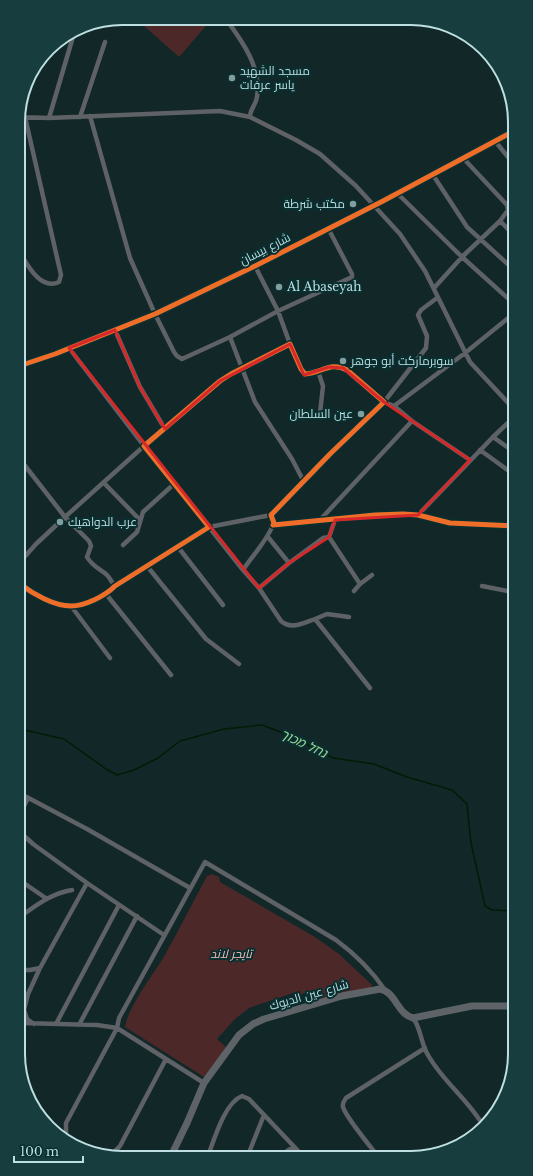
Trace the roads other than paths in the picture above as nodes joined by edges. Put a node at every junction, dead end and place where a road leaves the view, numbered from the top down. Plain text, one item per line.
1 (230, 25) edge
2 (73, 38) edge
3 (105, 42) dead end
4 (90, 116) junction
5 (25, 117) joint
6 (80, 117) junction
7 (250, 117) junction
8 (49, 118) junction
9 (508, 134) edge
10 (495, 141) junction
11 (508, 157) edge
12 (464, 159) junction
13 (433, 175) junction
14 (397, 193) junction
15 (508, 205) joint
16 (373, 206) junction
17 (500, 221) junction
18 (328, 228) junction
19 (508, 229) edge
20 (481, 239) junction
21 (462, 257) junction
22 (25, 260) edge
23 (508, 264) edge
24 (254, 266) junction
25 (434, 288) junction
26 (437, 298) junction
27 (508, 298) edge
28 (278, 311) junction
29 (155, 314) junction
30 (508, 318) edge
31 (115, 330) junction
32 (230, 337) junction
33 (290, 344) junction
34 (69, 348) junction
35 (465, 353) junction
36 (25, 364) edge
37 (243, 368) junction
38 (318, 371) junction
39 (384, 402) junction
40 (508, 403) edge
41 (394, 406) junction
42 (320, 413) dead end
43 (412, 421) junction
44 (506, 424) edge
45 (165, 429) junction
46 (494, 437) junction
47 (144, 446) junction
48 (508, 447) edge
49 (480, 450) junction
50 (470, 460) junction
51 (25, 466) edge
52 (508, 470) edge
53 (304, 482) junction
54 (104, 483) junction
55 (174, 484) junction
56 (418, 514) junction
57 (271, 515) junction
58 (66, 517) junction
59 (140, 520) junction
60 (335, 520) junction
61 (319, 521) junction
62 (273, 526) junction
63 (508, 526) edge
64 (208, 528) junction
65 (268, 537) junction
66 (329, 537) junction
67 (123, 545) dead end
68 (178, 547) junction
69 (25, 556) edge
70 (289, 563) junction
71 (147, 566) junction
72 (244, 570) junction
73 (372, 575) dead end
74 (360, 584) junction
75 (115, 586) junction
76 (482, 586) dead end
77 (25, 587) edge
78 (259, 588) junction
79 (354, 591) dead end
80 (508, 591) edge
81 (106, 594) junction
82 (222, 605) dead end
83 (71, 606) junction
84 (349, 617) dead end
85 (315, 619) junction
86 (110, 658) dead end
87 (239, 664) dead end
88 (171, 675) dead end
89 (370, 688) dead end
90 (25, 796) edge
91 (28, 798) junction
92 (25, 804) edge
93 (25, 837) edge
94 (87, 883) junction
95 (25, 884) edge
96 (190, 888) junction
97 (72, 890) dead end
98 (47, 899) junction
99 (119, 905) junction
100 (25, 913) edge
101 (136, 916) junction
102 (164, 935) junction
103 (40, 968) junction
104 (25, 970) edge
105 (385, 990) junction
106 (25, 1006) edge
107 (508, 1006) edge
108 (25, 1013) edge
109 (413, 1018) junction
110 (25, 1023) edge
111 (34, 1024) junction
112 (56, 1024) junction
113 (79, 1025) junction
114 (117, 1028) junction
115 (425, 1048) junction
116 (166, 1059) junction
117 (204, 1083) junction
118 (264, 1115) junction
119 (481, 1122) edge
120 (66, 1133) edge
121 (294, 1147) junction
122 (116, 1150) edge
123 (173, 1151) edge
124 (210, 1151) edge
125 (250, 1151) edge
126 (288, 1151) edge
127 (298, 1151) edge
128 (374, 1151) edge

1 - 7 street
2 - 8 street
3 - 6 street
4 - 6 street
4 - 7 street
4 - 29 street
5 - 8 street
5 - 22 street
6 - 8 street
7 - 16 street
9 - 10 street, شارع بيسان
10 - 11 street
10 - 12 street, شارع بيسان
12 - 13 street, شارع بيسان
12 - 15 street
13 - 14 street, شارع بيسان
13 - 20 street
14 - 16 street, شارع بيسان
14 - 21 street
15 - 17 street
16 - 18 street, شارع بيسان
16 - 25 street
17 - 19 street
17 - 20 street
18 - 24 street, شارع بيسان
18 - 28 street
20 - 21 street
20 - 23 street
21 - 25 street
21 - 27 street
24 - 28 street
24 - 29 street, شارع بيسان
25 - 26 street
26 - 35 street
26 - 39 street
28 - 32 street
28 - 33 street
29 - 31 street, شارع بيسان
29 - 32 street
30 - 35 street
31 - 34 street, شارع بيسان
31 - 45 street
32 - 37 street
33 - 37 street
33 - 38 street
34 - 36 street, شارع بيسان
34 - 47 street
35 - 40 street
35 - 41 street
37 - 45 street
37 - 53 street
38 - 39 street
38 - 42 street
39 - 41 street
39 - 53 street
41 - 43 street
43 - 50 street
43 - 61 street
44 - 46 street
45 - 47 street
46 - 48 street
46 - 49 street
47 - 54 street
47 - 55 street
49 - 50 street
49 - 52 street
50 - 56 street
51 - 58 street
53 - 57 street
54 - 58 street
54 - 59 street
55 - 59 street
55 - 64 street
56 - 60 street
56 - 63 street
57 - 62 street
57 - 64 street
58 - 69 street
58 - 75 street
59 - 67 street
60 - 61 street
60 - 66 street
61 - 62 street
62 - 65 street
64 - 68 street
64 - 72 street
65 - 70 street
65 - 72 street
66 - 70 street
66 - 74 street
68 - 71 street
68 - 82 street
70 - 78 street
71 - 75 street
71 - 87 street
72 - 78 street
73 - 74 street
74 - 79 street
75 - 81 street
76 - 80 street
77 - 83 street
78 - 85 street
81 - 83 street
81 - 88 street
83 - 86 street
84 - 85 street
85 - 89 street
90 - 91 street
91 - 92 street
91 - 96 street
93 - 94 street
94 - 99 street
94 - 103 street
95 - 98 street
96 - 102 street
96 - 105 street
97 - 98 street
98 - 100 street
99 - 101 street
99 - 112 street
101 - 102 street
101 - 113 street
102 - 114 street
103 - 104 street
103 - 106 street
105 - 109 street
105 - 117 street, شارع عين الديوك
107 - 109 street
108 - 111 street
109 - 115 street
110 - 111 street
111 - 112 street
112 - 113 street
113 - 114 street
114 - 116 street
114 - 120 street
115 - 119 street
115 - 128 street
116 - 117 street
116 - 122 street
117 - 123 street, شارع عين الديوك
118 - 121 street
118 - 124 street
118 - 125 street
121 - 126 street
121 - 127 street

